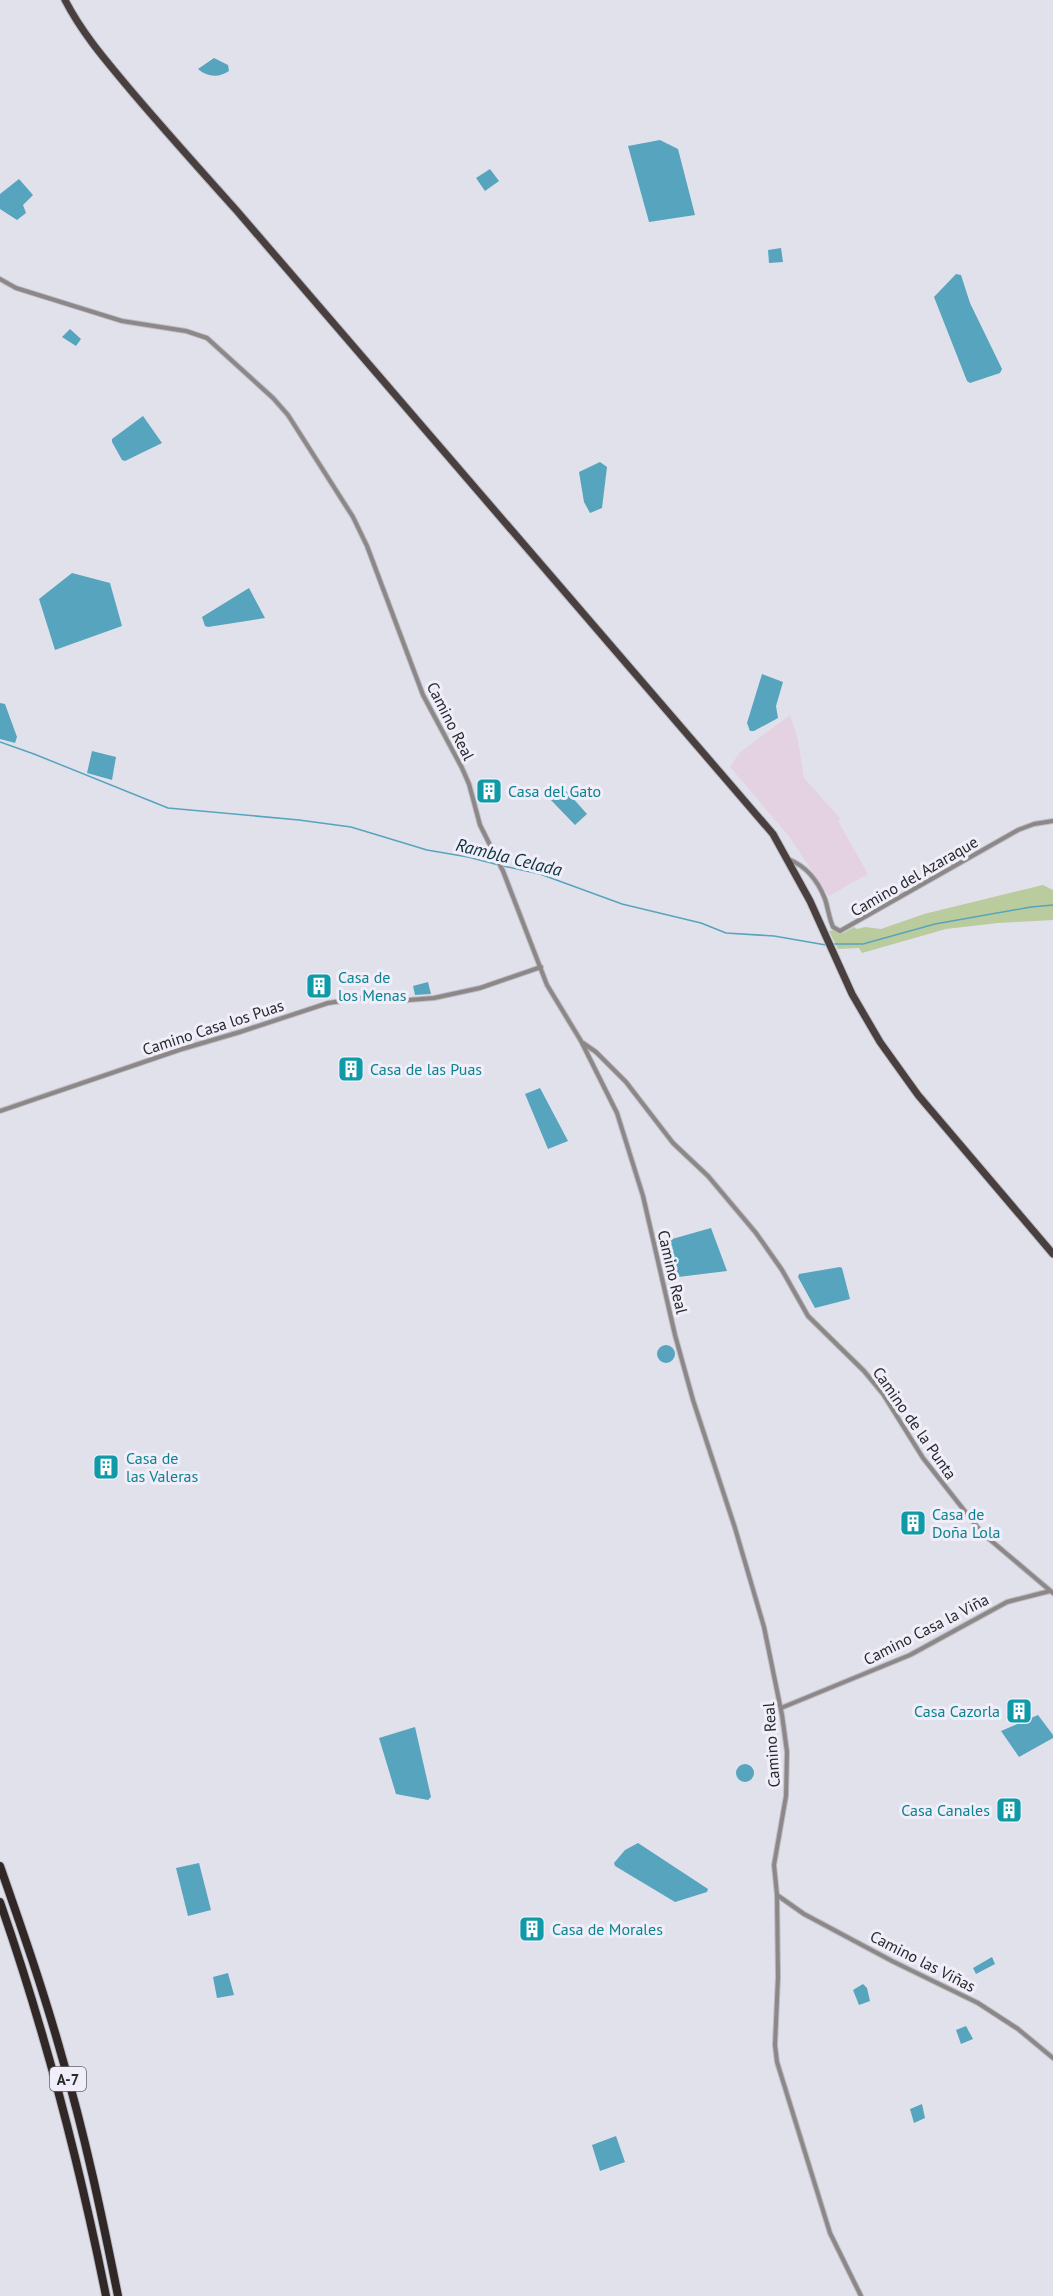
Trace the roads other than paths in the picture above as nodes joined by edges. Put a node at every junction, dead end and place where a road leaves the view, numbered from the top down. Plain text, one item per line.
1 (65, 0) edge
2 (0, 279) edge
3 (1053, 821) edge
4 (787, 859) junction
5 (542, 967) junction
6 (581, 1041) junction
7 (0, 1111) edge
8 (1053, 1253) edge
9 (1052, 1592) edge
10 (781, 1708) junction
11 (0, 1866) edge
12 (777, 1895) junction
13 (0, 1902) edge
14 (1053, 2058) edge
15 (106, 2296) edge
16 (118, 2296) edge
17 (861, 2296) edge

1 - 4 main road
2 - 5 street, Camino Real
3 - 4 street, Camino del Azaraque
4 - 8 main road
5 - 6 street, Camino Real
5 - 7 street, Camino Casa los Puas
6 - 9 street, Camino de la Punta
6 - 10 street, Camino Real
9 - 10 street, Camino Casa la Viña
10 - 12 street, Camino Real
11 - 16 highway, A-7
12 - 14 street, Camino las Viñas
12 - 17 street, Camino Real
13 - 15 highway, A-7

